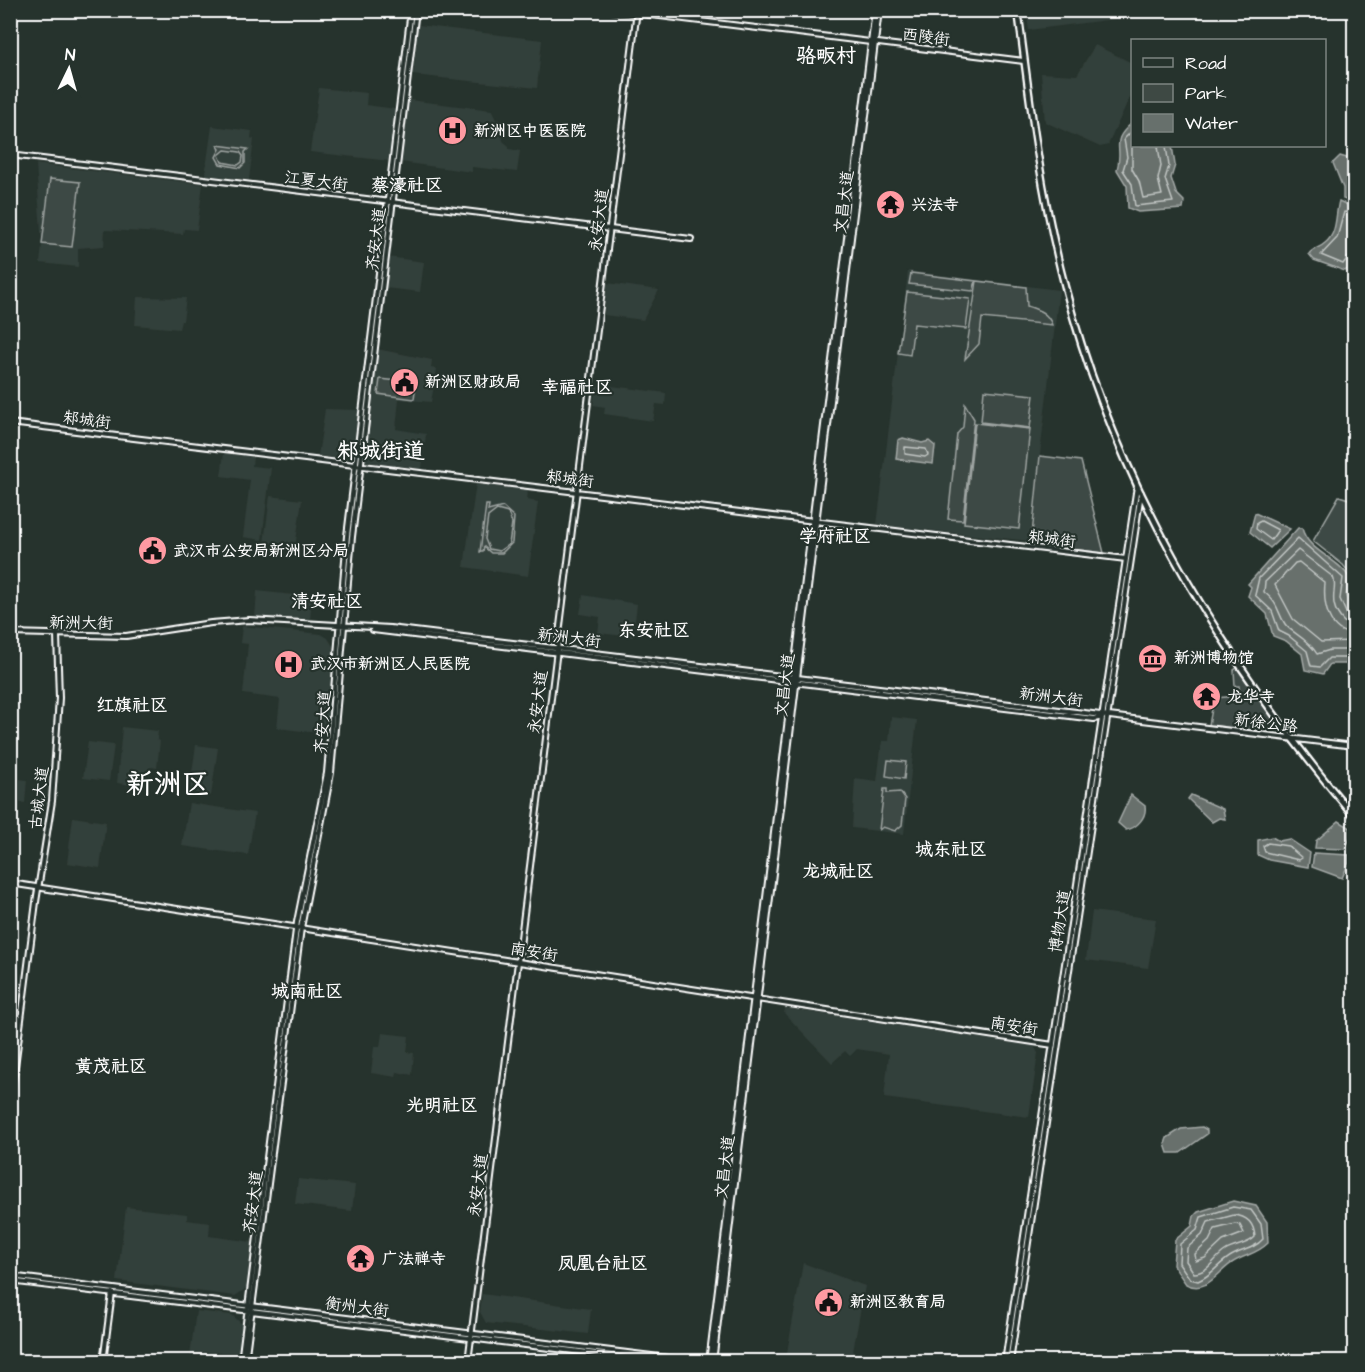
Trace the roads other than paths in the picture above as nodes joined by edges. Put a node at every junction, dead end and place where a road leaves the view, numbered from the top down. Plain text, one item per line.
1 (413, 10) edge
2 (611, 10) edge
3 (875, 10) edge
4 (879, 10) edge
5 (1017, 10) edge
6 (637, 12) edge
7 (873, 42) junction
8 (1024, 61) junction
9 (10, 155) edge
10 (390, 202) junction
11 (610, 229) junction
12 (690, 239) dead end
13 (10, 423) edge
14 (358, 465) junction
15 (1137, 485) junction
16 (577, 492) junction
17 (1141, 492) junction
18 (814, 522) junction
19 (1126, 559) junction
20 (340, 626) junction
21 (10, 633) edge
22 (57, 635) junction
23 (557, 651) junction
24 (795, 680) junction
25 (1105, 717) junction
26 (1291, 738) junction
27 (1354, 746) edge
28 (1354, 816) edge
29 (10, 883) edge
30 (38, 887) junction
31 (299, 928) junction
32 (518, 962) junction
33 (756, 999) junction
34 (1053, 1045) junction
35 (10, 1106) edge
36 (10, 1276) edge
37 (10, 1281) edge
38 (112, 1293) junction
39 (250, 1308) junction
40 (471, 1335) junction
41 (103, 1362) edge
42 (243, 1362) edge
43 (468, 1362) edge
44 (661, 1362) edge
45 (700, 1362) edge
46 (711, 1362) edge
47 (1008, 1362) edge

1 - 10 main road, 齐安大道
2 - 6 main road, 西陵街
3 - 7 main road, 文昌大道
4 - 7 main road, 文昌大道
5 - 8 highway
6 - 7 main road, 西陵街
6 - 11 main road, 永安大道
7 - 8 main road, 西陵街
7 - 18 main road, 文昌大道
8 - 15 highway
9 - 10 main road, 江夏大街
10 - 11 main road, 江夏大街
10 - 14 main road, 齐安大道
11 - 12 main road, 江夏大街
11 - 16 main road, 永安大道
13 - 14 main road, 邾城街
14 - 16 main road, 邾城街
14 - 20 main road, 齐安大道
15 - 17 highway
15 - 19 main road, 博物大道
16 - 18 main road, 邾城街
16 - 23 main road, 永安大道
17 - 25 main road, 博物大道
17 - 26 highway
18 - 19 main road, 邾城街
18 - 24 main road, 文昌大道
19 - 25 main road, 博物大道
20 - 22 main road, 新洲大街
20 - 23 main road, 新洲大街
20 - 31 main road, 齐安大道
21 - 22 main road, 新洲大街
22 - 30 main road, 古城大道
23 - 24 main road, 新洲大街
23 - 32 main road, 永安大道
24 - 25 main road, 新洲大街
24 - 33 main road, 文昌大道
25 - 26 main road, 新徐公路
25 - 34 main road, 博物大道
25 - 47 main road, 博物大道
26 - 27 main road, 新徐公路
26 - 28 highway
29 - 30 main road, 南安街
30 - 31 main road, 南安街
30 - 35 main road, 古城大道
31 - 32 main road, 南安街
31 - 39 main road, 齐安大道
32 - 33 main road, 南安街
32 - 40 main road, 永安大道
33 - 34 main road, 南安街
33 - 46 main road, 文昌大道
34 - 47 main road, 博物大道
36 - 39 main road, 衡州大街
37 - 38 main road, 衡州大街
38 - 39 main road, 衡州大街
38 - 41 main road
39 - 40 main road, 衡州大街
39 - 42 main road, 齐安大道
40 - 43 main road, 永安大道
40 - 44 main road, 衡州大街
40 - 45 main road, 衡州大街

